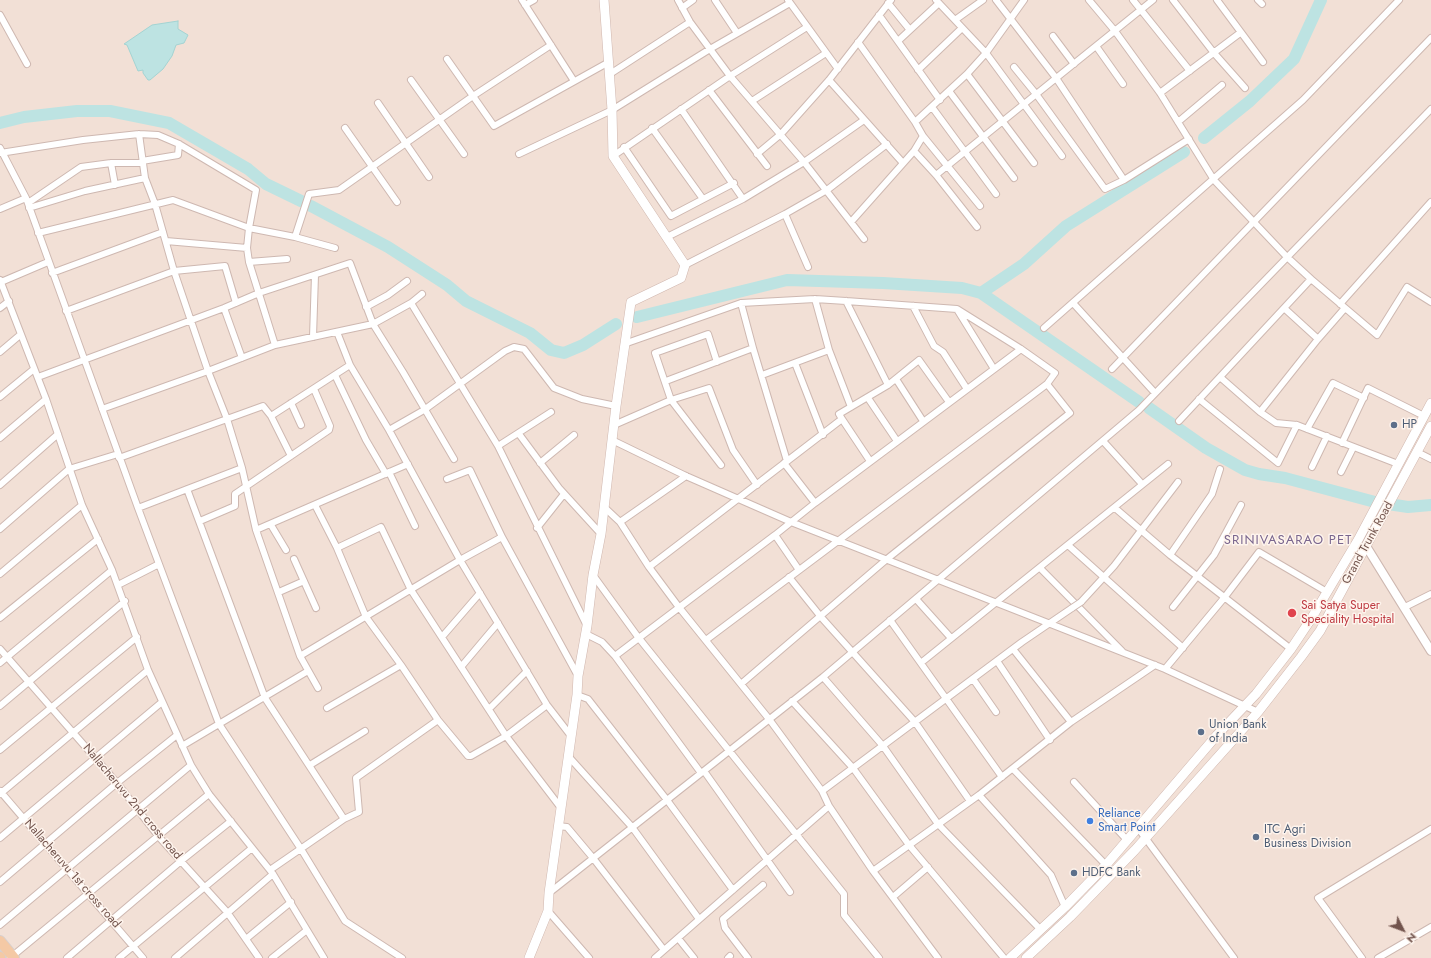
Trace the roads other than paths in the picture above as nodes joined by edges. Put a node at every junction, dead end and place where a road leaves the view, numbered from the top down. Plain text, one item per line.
1 (534, 0) edge
2 (604, 0) edge
3 (678, 0) edge
4 (693, 0) edge
5 (715, 0) edge
6 (983, 0) edge
7 (996, 0) edge
8 (1024, 0) edge
9 (1089, 0) edge
10 (1133, 0) edge
11 (1153, 0) edge
12 (1173, 0) edge
13 (1217, 0) edge
14 (1398, 0) edge
15 (789, 1) edge
16 (937, 1) edge
17 (890, 2) edge
18 (524, 3) edge
19 (682, 8) junction
20 (1141, 10) junction
21 (0, 15) edge
22 (879, 15) junction
23 (1010, 19) junction
24 (955, 20) junction
25 (690, 22) junction
26 (807, 27) junction
27 (962, 28) junction
28 (910, 30) junction
29 (1115, 31) junction
30 (737, 33) junction
31 (1240, 33) junction
32 (1053, 36) dead end
33 (1431, 38) edge
34 (898, 41) junction
35 (858, 42) junction
36 (551, 45) junction
37 (1096, 46) junction
38 (710, 49) junction
39 (1214, 52) junction
40 (826, 53) junction
41 (986, 53) junction
42 (447, 59) dead end
43 (609, 62) junction
44 (1263, 62) dead end
45 (27, 64) dead end
46 (1074, 64) junction
47 (1014, 67) dead end
48 (838, 69) junction
49 (918, 70) junction
50 (1190, 71) junction
51 (610, 74) junction
52 (967, 74) junction
53 (730, 76) junction
54 (1056, 78) junction
55 (411, 80) dead end
56 (829, 80) junction
57 (574, 81) junction
58 (1123, 84) dead end
59 (1222, 85) dead end
60 (1245, 88) dead end
61 (708, 90) junction
62 (949, 91) junction
63 (1160, 93) junction
64 (1036, 94) junction
65 (473, 96) junction
66 (940, 100) junction
67 (752, 101) junction
68 (378, 103) dead end
69 (1024, 104) junction
70 (932, 107) junction
71 (681, 109) junction
72 (1431, 109) edge
73 (612, 110) junction
74 (440, 120) junction
75 (864, 120) junction
76 (1003, 120) junction
77 (915, 122) junction
78 (1178, 122) junction
79 (345, 128) dead end
80 (652, 128) junction
81 (139, 134) junction
82 (781, 134) junction
83 (923, 136) junction
84 (983, 136) junction
85 (1189, 139) junction
86 (179, 144) junction
87 (405, 144) junction
88 (887, 144) junction
89 (624, 147) junction
90 (965, 150) junction
91 (1, 151) edge
92 (914, 151) junction
93 (464, 154) dead end
94 (519, 154) dead end
95 (757, 154) junction
96 (613, 156) junction
97 (1062, 156) dead end
98 (111, 162) junction
99 (142, 162) junction
100 (804, 162) junction
101 (903, 163) junction
102 (1034, 163) dead end
103 (948, 165) junction
104 (766, 166) dead end
105 (372, 167) junction
106 (936, 175) junction
107 (429, 177) dead end
108 (145, 178) junction
109 (1014, 178) dead end
110 (1124, 180) junction
111 (1214, 180) junction
112 (734, 183) junction
113 (115, 185) junction
114 (827, 190) junction
115 (996, 194) dead end
116 (703, 199) junction
117 (743, 199) junction
118 (398, 202) dead end
119 (1431, 202) edge
120 (28, 203) junction
121 (155, 204) junction
122 (980, 206) dead end
123 (0, 209) edge
124 (785, 214) junction
125 (851, 222) junction
126 (1254, 222) junction
127 (977, 227) dead end
128 (249, 228) junction
129 (163, 232) junction
130 (38, 233) junction
131 (296, 237) junction
132 (667, 237) junction
133 (864, 239) dead end
134 (166, 241) junction
135 (247, 248) junction
136 (335, 248) dead end
137 (1288, 257) junction
138 (287, 259) dead end
139 (48, 262) junction
140 (248, 262) junction
141 (685, 265) junction
142 (808, 268) dead end
143 (174, 271) junction
144 (52, 273) junction
145 (315, 275) junction
146 (1311, 279) junction
147 (0, 281) edge
148 (407, 281) dead end
149 (259, 293) junction
150 (422, 294) dead end
151 (815, 299) junction
152 (8, 301) junction
153 (846, 301) junction
154 (1431, 302) edge
155 (236, 303) junction
156 (411, 303) junction
157 (741, 303) junction
158 (1073, 303) junction
159 (913, 306) junction
160 (1342, 306) junction
161 (366, 307) junction
162 (0, 308) edge
163 (224, 308) junction
164 (1284, 308) junction
165 (957, 310) junction
166 (66, 311) junction
167 (191, 321) junction
168 (373, 324) junction
169 (1044, 328) dead end
170 (336, 332) junction
171 (20, 335) junction
172 (313, 337) junction
173 (1318, 339) junction
174 (275, 344) junction
175 (624, 344) junction
176 (753, 348) junction
177 (1021, 349) junction
178 (829, 350) junction
179 (0, 352) edge
180 (1123, 357) junction
181 (242, 358) junction
182 (84, 361) junction
183 (717, 362) junction
184 (795, 363) junction
185 (350, 365) junction
186 (34, 369) junction
187 (994, 369) junction
188 (1112, 369) dead end
189 (208, 371) junction
190 (335, 375) junction
191 (762, 376) junction
192 (1220, 376) junction
193 (38, 377) junction
194 (896, 379) junction
195 (666, 381) junction
196 (460, 383) junction
197 (1047, 384) junction
198 (888, 385) junction
199 (314, 389) junction
200 (967, 389) junction
201 (1156, 393) junction
202 (0, 397) edge
203 (868, 398) junction
204 (1364, 398) junction
205 (46, 399) junction
206 (1199, 399) junction
207 (671, 400) junction
208 (949, 402) junction
209 (291, 403) junction
210 (1431, 403) edge
211 (616, 406) junction
212 (851, 407) junction
213 (102, 409) junction
214 (424, 410) junction
215 (550, 412) dead end
216 (1260, 412) junction
217 (271, 416) junction
218 (1424, 416) junction
219 (842, 419) junction
220 (227, 420) junction
221 (923, 421) junction
222 (1179, 421) dead end
223 (301, 425) dead end
224 (614, 425) junction
225 (1297, 425) junction
226 (1307, 429) junction
227 (389, 430) junction
228 (1430, 430) edge
229 (58, 434) junction
230 (519, 434) junction
231 (574, 435) dead end
232 (823, 435) junction
233 (1327, 436) junction
234 (0, 438) edge
235 (612, 440) junction
236 (1104, 441) junction
237 (897, 442) junction
238 (1342, 443) junction
239 (498, 446) junction
240 (1354, 448) junction
241 (1417, 452) junction
242 (119, 456) junction
243 (291, 456) junction
244 (454, 459) dead end
245 (1431, 459) edge
246 (870, 461) junction
247 (786, 462) junction
248 (408, 464) junction
249 (540, 464) junction
250 (1168, 464) dead end
251 (1398, 464) junction
252 (721, 465) dead end
253 (1312, 467) dead end
254 (242, 468) junction
255 (69, 469) junction
256 (1220, 469) dead end
257 (1341, 472) dead end
258 (387, 473) junction
259 (686, 476) junction
260 (447, 479) dead end
261 (1178, 482) dead end
262 (0, 484) edge
263 (1142, 484) junction
264 (757, 485) junction
265 (246, 486) junction
266 (187, 489) junction
267 (564, 494) junction
268 (740, 499) junction
269 (815, 503) junction
270 (82, 505) junction
271 (315, 505) junction
272 (1241, 505) dead end
273 (604, 507) junction
274 (138, 508) junction
275 (1115, 508) junction
276 (200, 521) junction
277 (620, 522) junction
278 (791, 522) junction
279 (271, 525) junction
280 (415, 526) dead end
281 (0, 528) edge
282 (537, 528) junction
283 (256, 530) junction
284 (1141, 531) junction
285 (602, 534) junction
286 (775, 535) junction
287 (502, 537) junction
288 (98, 539) junction
289 (837, 540) junction
290 (1069, 546) junction
291 (1366, 546) junction
292 (337, 548) junction
293 (286, 550) dead end
294 (1170, 555) junction
295 (294, 559) dead end
296 (888, 559) junction
297 (460, 560) junction
298 (159, 564) junction
299 (649, 567) junction
300 (1040, 568) junction
301 (112, 570) junction
302 (799, 570) junction
303 (0, 574) edge
304 (593, 575) junction
305 (1198, 576) junction
306 (789, 577) junction
307 (1104, 578) junction
308 (940, 579) junction
309 (304, 581) junction
310 (118, 585) junction
311 (411, 590) junction
312 (279, 592) junction
313 (1327, 592) junction
314 (480, 593) junction
315 (1431, 594) edge
316 (1224, 598) junction
317 (916, 599) junction
318 (125, 601) junction
319 (996, 602) junction
320 (678, 606) junction
321 (1173, 607) dead end
322 (1405, 607) junction
323 (316, 608) dead end
324 (821, 616) junction
325 (366, 617) junction
326 (0, 618) edge
327 (890, 620) junction
328 (498, 623) junction
329 (1048, 624) junction
330 (586, 630) junction
331 (137, 637) junction
332 (442, 637) junction
333 (638, 637) junction
334 (951, 638) junction
335 (706, 640) junction
336 (1183, 648) junction
337 (0, 649) edge
338 (1013, 649) junction
339 (1291, 649) junction
340 (852, 652) junction
341 (1431, 652) edge
342 (1124, 653) junction
343 (300, 656) junction
344 (615, 656) junction
345 (6, 657) junction
346 (997, 661) junction
347 (922, 662) junction
348 (0, 663) edge
349 (401, 665) junction
350 (1155, 665) junction
351 (462, 667) junction
352 (1165, 669) junction
353 (148, 670) junction
354 (308, 671) junction
355 (527, 671) junction
356 (578, 676) junction
357 (823, 677) junction
358 (972, 679) junction
359 (29, 682) junction
360 (741, 684) junction
361 (318, 688) dead end
362 (577, 695) junction
363 (265, 698) junction
364 (947, 698) junction
365 (792, 701) junction
366 (162, 702) junction
367 (547, 705) junction
368 (0, 706) edge
369 (1245, 706) junction
370 (51, 707) junction
371 (327, 708) dead end
372 (489, 709) junction
373 (996, 712) dead end
374 (1258, 712) junction
375 (769, 719) junction
376 (438, 720) junction
377 (915, 722) junction
378 (1071, 722) junction
379 (219, 724) junction
380 (365, 731) dead end
381 (72, 732) junction
382 (177, 735) junction
383 (506, 736) junction
384 (571, 736) junction
385 (1050, 740) junction
386 (182, 746) junction
387 (883, 746) junction
388 (0, 750) edge
389 (730, 750) junction
390 (569, 757) junction
391 (94, 758) junction
392 (310, 765) junction
393 (191, 766) junction
394 (853, 768) junction
395 (1013, 769) junction
396 (702, 772) junction
397 (1002, 777) junction
398 (1074, 782) dead end
399 (117, 783) junction
400 (822, 792) junction
401 (0, 793) edge
402 (209, 794) junction
403 (979, 795) junction
404 (667, 800) junction
405 (970, 801) junction
406 (829, 806) junction
407 (561, 808) junction
408 (138, 810) junction
409 (24, 817) junction
410 (344, 819) junction
411 (231, 820) junction
412 (938, 824) junction
413 (558, 826) junction
414 (632, 827) junction
415 (1138, 828) junction
416 (1431, 829) edge
417 (797, 834) junction
418 (159, 837) junction
419 (0, 838) edge
420 (1146, 838) junction
421 (1127, 840) junction
422 (45, 844) junction
423 (909, 845) junction
424 (252, 848) junction
425 (301, 849) junction
426 (594, 858) junction
427 (181, 861) junction
428 (766, 861) junction
429 (1106, 865) junction
430 (928, 867) junction
431 (67, 869) junction
432 (873, 871) junction
433 (271, 872) junction
434 (0, 882) edge
435 (764, 885) dead end
436 (204, 887) junction
437 (733, 890) junction
438 (790, 892) dead end
439 (89, 893) junction
440 (549, 894) junction
441 (893, 897) junction
442 (291, 902) junction
443 (1065, 908) junction
444 (548, 911) junction
445 (227, 912) junction
446 (699, 919) junction
447 (112, 921) junction
448 (0, 925) edge
449 (1431, 928) edge
450 (307, 930) junction
451 (1041, 930) junction
452 (678, 938) junction
453 (246, 939) junction
454 (0, 941) edge
455 (134, 946) junction
456 (664, 950) junction
457 (12, 957) edge
458 (255, 957) edge
459 (321, 957) edge
460 (530, 957) edge
461 (67, 958) edge
462 (120, 958) edge
463 (143, 958) edge
464 (176, 958) edge
465 (272, 958) edge
466 (402, 958) edge
467 (589, 958) edge
468 (655, 958) edge
469 (694, 958) edge
470 (748, 958) edge
471 (879, 958) edge
472 (938, 958) edge
473 (1004, 958) edge
474 (1010, 958) edge
475 (1026, 958) edge
476 (1234, 958) edge
477 (1362, 958) edge
478 (1378, 958) edge

1 - 18 street
2 - 43 main road
3 - 19 street
4 - 19 street
5 - 30 street
6 - 24 street
7 - 23 street
8 - 23 street
9 - 29 street
10 - 20 street
11 - 20 street
12 - 39 street
13 - 31 street
14 - 111 street
15 - 26 street
15 - 30 street
16 - 24 street
16 - 28 street
17 - 22 street
17 - 28 street
18 - 36 street
19 - 25 street
20 - 29 street
20 - 50 street
21 - 45 street
22 - 34 street
22 - 35 street
23 - 41 street
23 - 54 street
24 - 27 street
25 - 38 street
25 - 51 street
26 - 40 street
26 - 53 street
27 - 41 street
27 - 49 street
28 - 34 street
29 - 37 street
29 - 63 street
30 - 38 street
31 - 39 street
31 - 44 street
32 - 46 street
33 - 126 street
34 - 49 street
35 - 48 street
35 - 77 street
36 - 57 street
36 - 65 street
37 - 46 street
37 - 58 street
38 - 53 street
38 - 73 street
39 - 50 street
39 - 60 street
40 - 48 street
40 - 67 street
41 - 52 street
41 - 69 street
42 - 65 street
43 - 51 main road
43 - 57 street
46 - 54 street
47 - 64 street
48 - 56 street
49 - 66 street
50 - 63 street
51 - 73 main road
52 - 62 street
52 - 76 street
53 - 61 street
53 - 67 street
54 - 64 street
54 - 110 street
55 - 74 street
56 - 75 street
56 - 82 street
57 - 65 street
59 - 78 street
61 - 71 street
61 - 95 street
62 - 66 street
62 - 84 street
63 - 78 street
64 - 69 street
64 - 110 street
65 - 74 street
66 - 70 street
67 - 82 street
68 - 87 street
69 - 76 street
69 - 97 street
70 - 77 street
70 - 90 street
71 - 80 street
71 - 112 street
72 - 137 street
73 - 94 street
73 - 96 main road
74 - 87 street
74 - 93 street
75 - 88 street
75 - 100 street
76 - 84 street
76 - 102 street
77 - 83 street
78 - 85 street
79 - 105 street
80 - 89 street
80 - 116 street
81 - 86 street
81 - 91 street
81 - 99 street
82 - 95 street
82 - 100 street
83 - 92 street
83 - 103 street
84 - 90 street
84 - 109 street
85 - 110 street
85 - 111 street
86 - 99 street
86 - 128 street
87 - 105 street
87 - 107 street
88 - 101 street
88 - 114 street
89 - 96 street
89 - 116 street
90 - 103 street
90 - 115 street
91 - 120 street
92 - 101 street
92 - 106 street
95 - 104 street
96 - 132 main road
98 - 99 street
98 - 113 street
98 - 120 street
99 - 108 street
100 - 114 street
100 - 117 street
101 - 125 street
103 - 106 street
103 - 122 street
105 - 118 street
105 - 131 street
106 - 127 street
108 - 113 street
108 - 121 street
111 - 126 street
111 - 158 street
112 - 116 street
112 - 117 street
113 - 120 street
114 - 124 street
114 - 125 street
117 - 132 street
119 - 160 street
120 - 123 street
120 - 130 street
121 - 128 street
121 - 129 street
121 - 130 street
124 - 141 street
124 - 142 street
125 - 133 street
126 - 137 street
126 - 180 street
128 - 131 street
128 - 135 street
129 - 134 street
129 - 144 street
130 - 139 street
131 - 136 street
132 - 141 main road
134 - 135 street
134 - 143 street
135 - 140 street
137 - 146 street
137 - 201 street
138 - 140 street
139 - 144 street
139 - 147 street
140 - 149 street
141 - 175 main road
143 - 155 street
143 - 166 street
143 - 167 street
144 - 166 street
145 - 149 street
145 - 161 street
145 - 172 street
146 - 160 street
146 - 164 street
147 - 152 street
148 - 161 street
149 - 155 street
149 - 174 street
150 - 156 street
151 - 153 street
151 - 157 street
151 - 178 street
152 - 162 street
152 - 171 street
153 - 159 street
153 - 198 street
154 - 160 street
155 - 163 street
156 - 168 street
156 - 196 street
157 - 175 street
157 - 176 street
158 - 169 street
158 - 180 street
159 - 165 street
159 - 200 street
160 - 173 street
161 - 168 street
163 - 167 street
163 - 181 street
164 - 173 street
164 - 192 street
165 - 177 street
165 - 187 street
166 - 182 street
167 - 182 street
167 - 189 street
168 - 170 street
168 - 214 street
170 - 172 street
170 - 185 street
171 - 179 street
171 - 186 street
172 - 174 street
173 - 216 street
174 - 181 street
175 - 211 main road
176 - 183 street
176 - 191 street
177 - 187 street
177 - 197 street
178 - 184 street
178 - 212 street
180 - 188 street
180 - 201 street
181 - 189 street
182 - 193 street
182 - 213 street
183 - 195 street
183 - 195 street
184 - 191 street
184 - 232 street
185 - 190 street
185 - 227 street
186 - 193 street
186 - 202 street
187 - 200 street
189 - 213 street
189 - 220 street
190 - 199 street
190 - 258 street
191 - 247 street
192 - 206 street
192 - 216 street
193 - 205 street
194 - 198 street
194 - 208 street
194 - 221 street
195 - 207 street
196 - 211 street
196 - 214 street
196 - 239 street
197 - 289 street
197 - 296 street
198 - 203 street
199 - 209 street
199 - 243 street
200 - 208 street
201 - 236 street
203 - 212 street
203 - 237 street
204 - 218 street
204 - 226 street
204 - 238 street
205 - 229 street
205 - 234 street
206 - 222 street
206 - 225 street
207 - 224 street
207 - 252 street
207 - 264 street
208 - 221 street
209 - 217 street
209 - 223 street
210 - 218 main road, Grand Trunk Road
211 - 224 main road
212 - 219 street
213 - 242 street
214 - 227 street
214 - 244 street
215 - 230 street
216 - 225 street
217 - 220 street
217 - 243 street
218 - 251 main road, Grand Trunk Road
219 - 232 street
219 - 246 street
220 - 242 street
220 - 254 street
221 - 237 street
224 - 235 main road
225 - 226 street
226 - 233 street
227 - 248 street
228 - 241 main road, Grand Trunk Road
229 - 255 street
229 - 262 street
230 - 239 street
230 - 249 street
231 - 249 street
232 - 247 street
233 - 238 street
233 - 253 street
235 - 259 street
235 - 273 main road
236 - 263 street
236 - 308 street
237 - 246 street
238 - 240 street
239 - 282 street
240 - 251 street
240 - 257 street
241 - 245 street
241 - 291 main road, Grand Trunk Road
242 - 255 street
242 - 274 street
243 - 265 street
246 - 269 street
247 - 264 street
247 - 269 street
248 - 258 street
248 - 297 street
249 - 267 street
250 - 263 street
251 - 313 main road, Grand Trunk Road
254 - 265 street
254 - 266 street
255 - 270 street
255 - 281 street
256 - 294 street
258 - 271 street
258 - 280 street
259 - 268 street
259 - 277 street
260 - 287 street
261 - 284 street
263 - 275 street
264 - 268 street
265 - 276 street
265 - 283 street
266 - 274 street
266 - 276 street
267 - 282 street
267 - 285 street
268 - 278 street
268 - 299 street
269 - 278 street
270 - 288 street
270 - 303 street
271 - 279 street
271 - 292 street
272 - 305 street
273 - 277 street
273 - 285 main road
274 - 298 street
275 - 284 street
275 - 290 street
276 - 363 street
277 - 299 street
278 - 286 street
278 - 289 street
279 - 283 street
279 - 293 street
282 - 330 street
283 - 312 street
284 - 294 street
284 - 307 street
285 - 304 main road
286 - 302 street
286 - 320 street
287 - 297 street
287 - 356 street
288 - 301 street
288 - 326 street
289 - 296 street
289 - 302 street
290 - 300 street
290 - 307 street
291 - 322 street
291 - 374 main road, Grand Trunk Road
292 - 311 street
292 - 325 street
294 - 305 street
295 - 309 street
296 - 308 street
296 - 324 street
297 - 311 street
297 - 314 street
298 - 310 street
298 - 379 street
299 - 320 street
300 - 319 street
300 - 342 street
301 - 310 street
301 - 345 street
302 - 306 street
304 - 330 main road
304 - 333 street
305 - 316 street
305 - 321 street
306 - 324 street
306 - 335 street
307 - 329 street, bridge
307 - 336 street
308 - 317 street
308 - 319 street
309 - 312 street
309 - 323 street
310 - 318 street
311 - 325 street
311 - 332 street
312 - 343 street
313 - 316 street
313 - 339 main road, Grand Trunk Road
314 - 328 street
314 - 332 street
315 - 322 street
316 - 336 street
316 - 339 street
317 - 327 street
317 - 334 street
318 - 331 street
318 - 359 street
319 - 329 street
319 - 334 street
320 - 333 street
320 - 335 street
322 - 341 street
324 - 340 street
324 - 360 street
325 - 343 street
325 - 349 street
327 - 340 street
327 - 347 street
328 - 351 street
328 - 355 street
329 - 338 street
329 - 342 street
330 - 344 street
330 - 356 main road
331 - 353 street
331 - 370 street
332 - 351 street
333 - 344 street
333 - 389 street
334 - 347 street
335 - 360 street
336 - 352 street
337 - 345 street, Nallacheruvu 2nd cross road
338 - 346 street
338 - 378 street
339 - 369 main road, Grand Trunk Road
340 - 357 street
340 - 377 street
342 - 350 street
343 - 354 street
344 - 396 street
345 - 348 street
345 - 359 street, Nallacheruvu 2nd cross road
346 - 358 street
346 - 385 street
347 - 364 street
349 - 371 street
349 - 376 street
350 - 352 street
350 - 378 street
351 - 372 street
352 - 369 street
353 - 366 street
353 - 381 street
354 - 361 street
354 - 363 street
355 - 367 street
355 - 372 street
356 - 362 main road
357 - 365 street
357 - 387 street
358 - 364 street
358 - 373 street
359 - 368 street
359 - 370 street, Nallacheruvu 2nd cross road
360 - 375 street
362 - 384 main road
362 - 404 street
363 - 379 street
363 - 392 street
364 - 377 street
364 - 397 street
365 - 375 street
365 - 394 street
366 - 382 street
366 - 391 street
367 - 383 street
367 - 384 street
369 - 374 street
369 - 415 main road, Grand Trunk Road
370 - 381 street, Nallacheruvu 2nd cross road
370 - 388 street
372 - 383 street
374 - 420 main road, Grand Trunk Road
375 - 389 street
375 - 400 street
376 - 383 street
376 - 410 street
377 - 387 street
377 - 405 street
378 - 385 street
379 - 386 street
379 - 425 street
380 - 392 street
381 - 391 street, Nallacheruvu 2nd cross road
381 - 401 street
382 - 386 street
382 - 399 street
383 - 407 street
384 - 390 main road
385 - 395 street
386 - 393 street
387 - 394 street
387 - 412 street
389 - 396 street
389 - 417 street
390 - 407 main road
390 - 414 street
391 - 399 street, Nallacheruvu 2nd cross road
391 - 409 street
392 - 410 street
393 - 402 street
393 - 408 street
394 - 400 street
394 - 423 street
395 - 397 street
395 - 429 street
396 - 404 street
396 - 428 street
397 - 403 street
398 - 421 street
399 - 408 street, Nallacheruvu 2nd cross road
399 - 422 street
400 - 406 street
401 - 409 street, Nallacheruvu 1st cross road
402 - 411 street
402 - 418 street
403 - 405 street
403 - 443 street
404 - 414 street
404 - 437 street
405 - 412 street
406 - 417 street
406 - 432 street
407 - 413 main road
408 - 418 street, Nallacheruvu 2nd cross road
408 - 431 street
409 - 419 street
409 - 422 street, Nallacheruvu 1st cross road
410 - 425 street
411 - 424 street
411 - 427 street
412 - 423 street
412 - 451 street
413 - 426 street
413 - 440 main road
414 - 426 street
414 - 446 street
415 - 420 street
415 - 421 main road, Grand Trunk Road
416 - 477 street
417 - 428 street
417 - 471 street
418 - 427 street, Nallacheruvu 2nd cross road
418 - 439 street
420 - 475 main road, Grand Trunk Road
420 - 476 street
421 - 429 main road, Grand Trunk Road
422 - 431 street, Nallacheruvu 1st cross road
422 - 434 street
423 - 430 street
423 - 432 street
424 - 433 street
424 - 436 street
425 - 433 street
425 - 466 street
426 - 440 street
426 - 456 street
427 - 436 street, Nallacheruvu 2nd cross road
427 - 447 street
428 - 437 street
428 - 438 street
429 - 443 main road, Grand Trunk Road
430 - 441 street
430 - 473 street
431 - 439 street, Nallacheruvu 1st cross road
431 - 448 street
432 - 441 street
433 - 442 street
433 - 445 street
435 - 470 street
436 - 445 street, Nallacheruvu 2nd cross road
436 - 455 street
437 - 446 street
439 - 447 street, Nallacheruvu 1st cross road
439 - 457 street
440 - 444 main road
441 - 472 street
442 - 450 street
442 - 453 street
443 - 451 main road, Grand Trunk Road
444 - 460 main road
444 - 467 street
445 - 453 street, Nallacheruvu 2nd cross road
445 - 464 street
446 - 452 street
447 - 455 street, Nallacheruvu 1st cross road
447 - 461 street
449 - 478 street
450 - 459 street
450 - 465 street
451 - 474 main road, Grand Trunk Road
452 - 456 street
452 - 469 street
453 - 458 street, Nallacheruvu 2nd cross road
454 - 457 main road
455 - 462 street
455 - 463 street, Nallacheruvu 1st cross road
456 - 468 street

